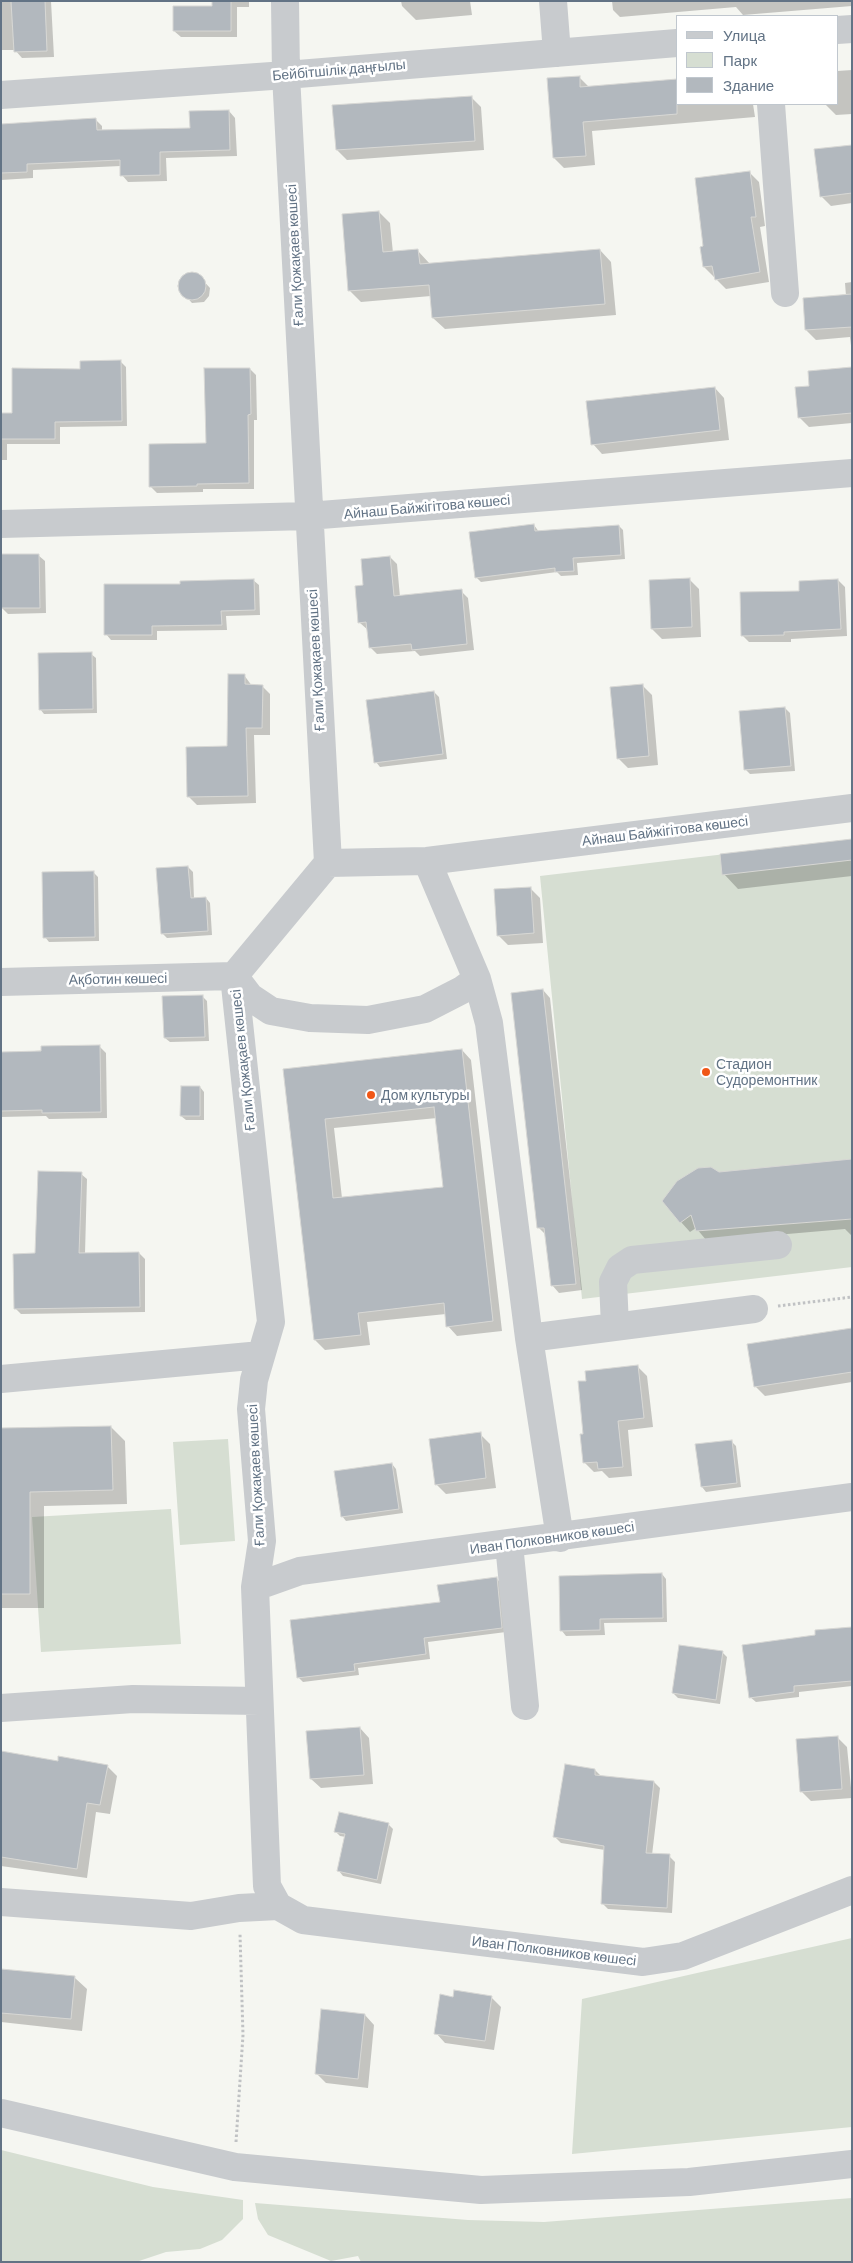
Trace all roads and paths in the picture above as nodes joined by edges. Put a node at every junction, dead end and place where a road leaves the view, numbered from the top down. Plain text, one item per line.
1 (285, 1) edge
2 (553, 1) edge
3 (852, 29) edge
4 (838, 30) edge
5 (676, 43) edge
6 (557, 53) junction
7 (286, 75) junction
8 (1, 95) edge
9 (770, 105) edge
10 (785, 293) dead end
11 (852, 473) edge
12 (308, 516) junction
13 (1, 524) edge
14 (852, 808) edge
15 (428, 861) junction
16 (328, 863) junction
17 (234, 976) junction
18 (478, 979) junction
19 (1, 982) edge
20 (778, 1245) dead end
21 (852, 1297) edge
22 (754, 1309) joint
23 (615, 1326) junction
24 (529, 1338) junction
25 (261, 1355) junction
26 (1, 1379) edge
27 (852, 1497) edge
28 (560, 1538) junction
29 (509, 1544) junction
30 (255, 1587) junction
31 (259, 1702) junction
32 (525, 1706) dead end
33 (1, 1708) edge
34 (852, 1890) edge
35 (1, 1902) edge
36 (278, 1906) junction
37 (239, 1908) junction
38 (1, 2112) edge
39 (852, 2164) edge
40 (235, 2167) junction

1 - 7 street, Ғали Қожақаев көшесі
2 - 6 street
3 - 4 street
5 - 6 street, Бейбітшілік даңғылы
6 - 7 street, Бейбітшілік даңғылы
7 - 8 street, Бейбітшілік даңғылы
7 - 12 street, Ғали Қожақаев көшесі
9 - 10 street
11 - 12 street, Айнаш Байжігітова көшесі
12 - 13 street, Айнаш Байжігітова көшесі
12 - 16 street, Ғали Қожақаев көшесі
14 - 15 street, Айнаш Байжігітова көшесі
15 - 16 street, Айнаш Байжігітова көшесі
15 - 18 street
16 - 17 street, Ғали Қожақаев көшесі
17 - 18 street
17 - 19 street, Ақботин көшесі
17 - 25 street, Ғали Қожақаев көшесі
18 - 24 street
20 - 23 street
21 - 22 path
22 - 23 street
23 - 24 street
24 - 28 street
25 - 26 street
25 - 30 street, Ғали Қожақаев көшесі
27 - 28 street, Иван Полковников көшесі
28 - 29 street, Иван Полковников көшесі
29 - 30 street, Иван Полковников көшесі
29 - 32 street
30 - 31 street, Ғали Қожақаев көшесі
31 - 33 street
31 - 36 street, Ғали Қожақаев көшесі
34 - 36 street, Иван Полковников көшесі
35 - 37 street
36 - 37 street
37 - 40 path
38 - 40 street
39 - 40 street

